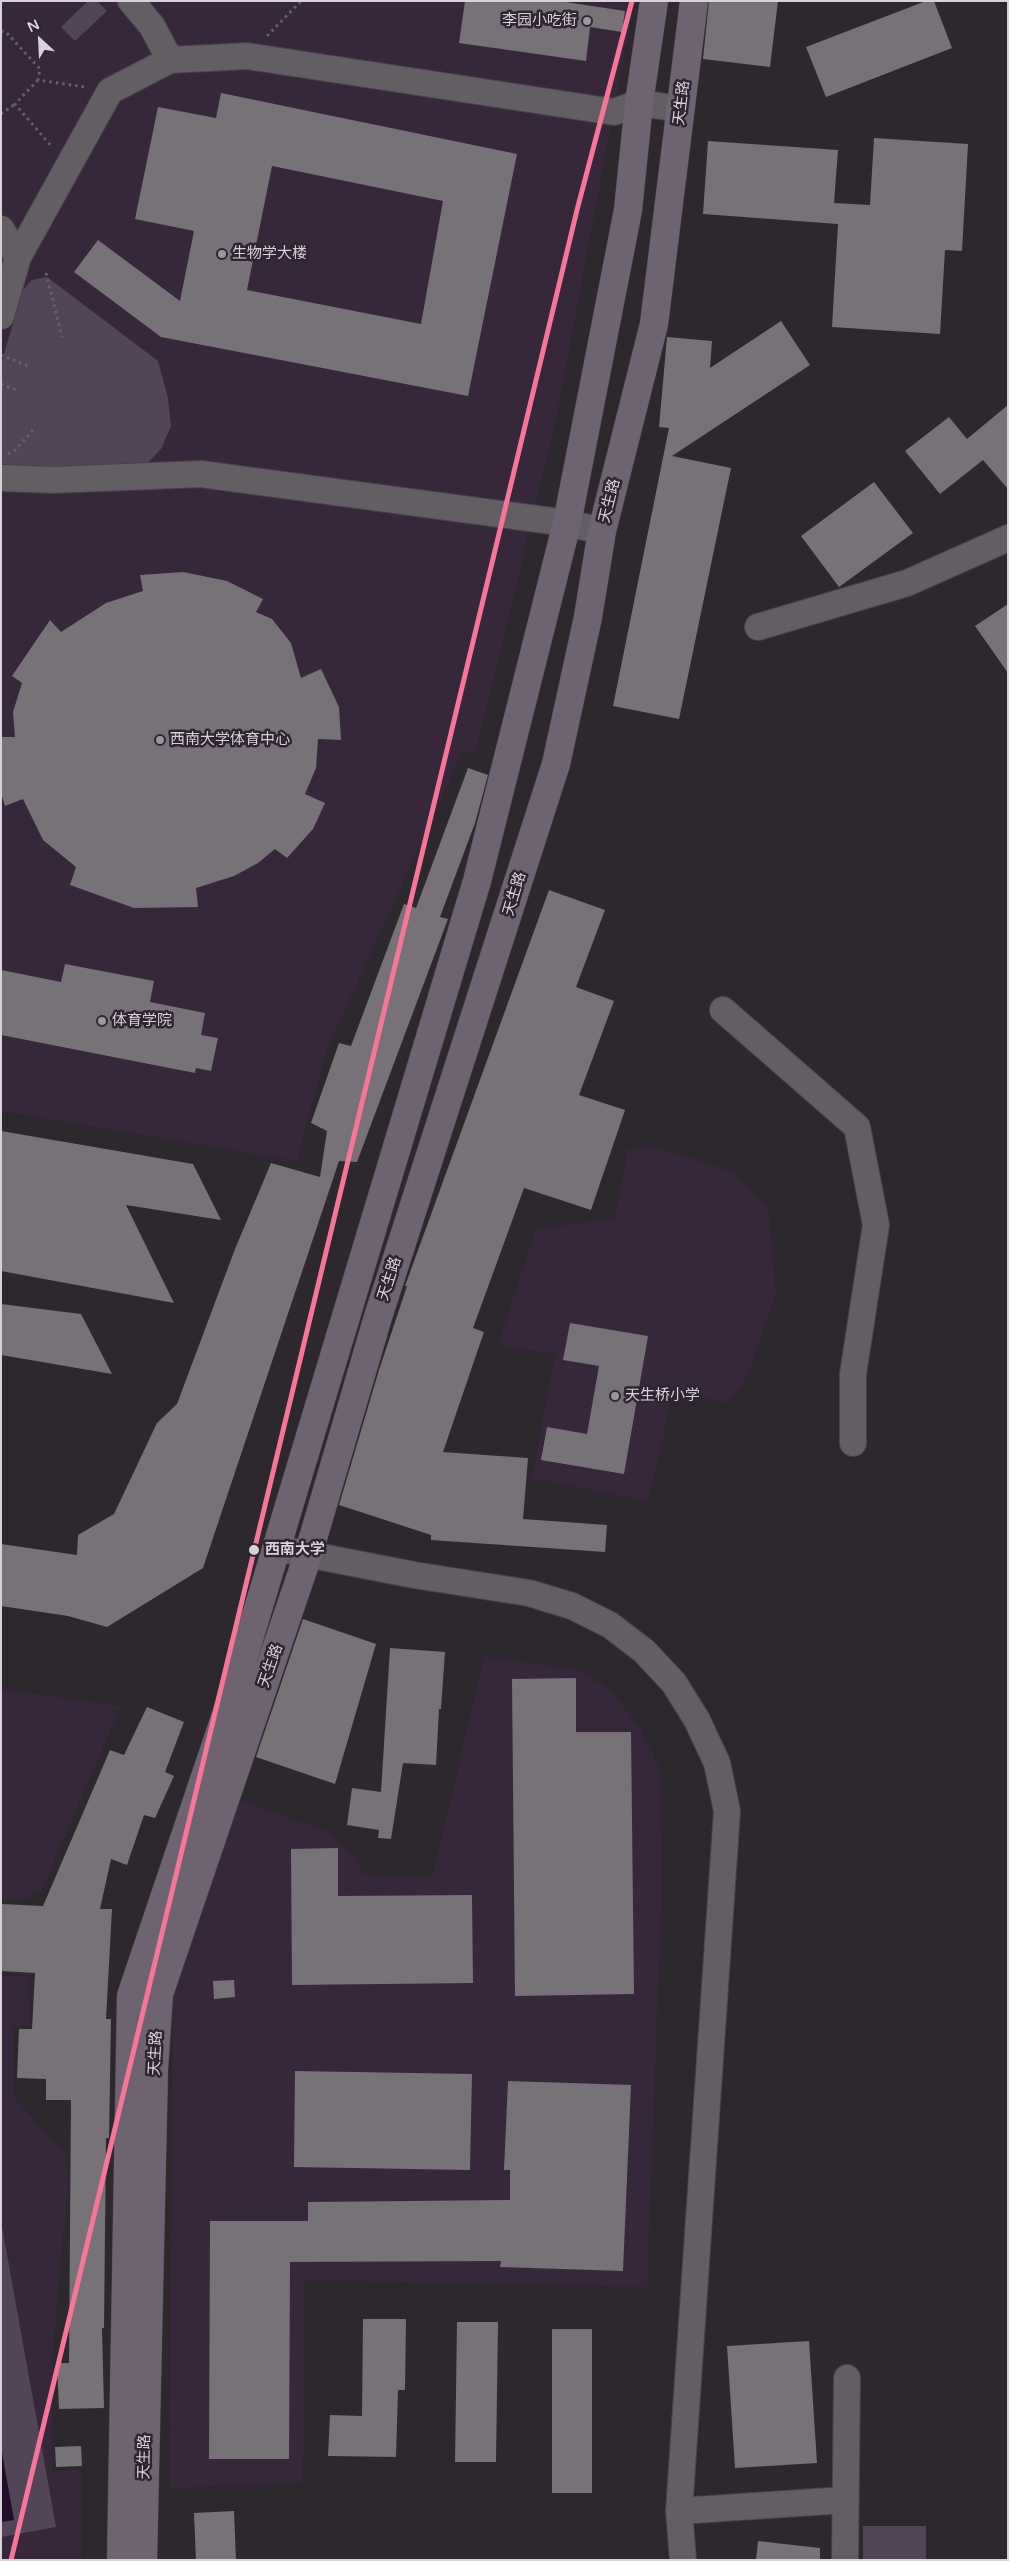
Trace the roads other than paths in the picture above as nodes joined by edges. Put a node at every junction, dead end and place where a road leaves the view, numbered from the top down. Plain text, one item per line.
1 (131, 1) edge
2 (654, 1) edge
3 (694, 1) edge
4 (170, 60) junction
5 (639, 103) junction
6 (681, 109) junction
7 (1, 229) edge
8 (10, 255) edge
9 (1, 316) edge
10 (1, 478) edge
11 (567, 524) junction
12 (602, 531) junction
13 (1008, 538) edge
14 (758, 627) dead end
15 (723, 1010) dead end
16 (853, 1443) dead end
17 (276, 1548) junction
18 (308, 1555) junction
19 (847, 2378) dead end
20 (845, 2500) junction
21 (680, 2511) junction
22 (121, 2560) edge
23 (143, 2560) edge
24 (683, 2560) edge
25 (845, 2560) edge

1 - 4 street
2 - 5 highway, 天生路
3 - 6 highway, 天生路
4 - 5 street
4 - 8 street
5 - 6 street
5 - 11 highway, 天生路
6 - 12 highway, 天生路
7 - 8 street
8 - 9 street
10 - 11 street
11 - 12 street
11 - 17 highway, 天生路
12 - 18 highway, 天生路
13 - 14 street
15 - 16 street
17 - 18 street
17 - 22 highway, 天生路
18 - 21 street
18 - 23 highway, 天生路
19 - 20 street
20 - 21 street
20 - 25 street
21 - 24 street

